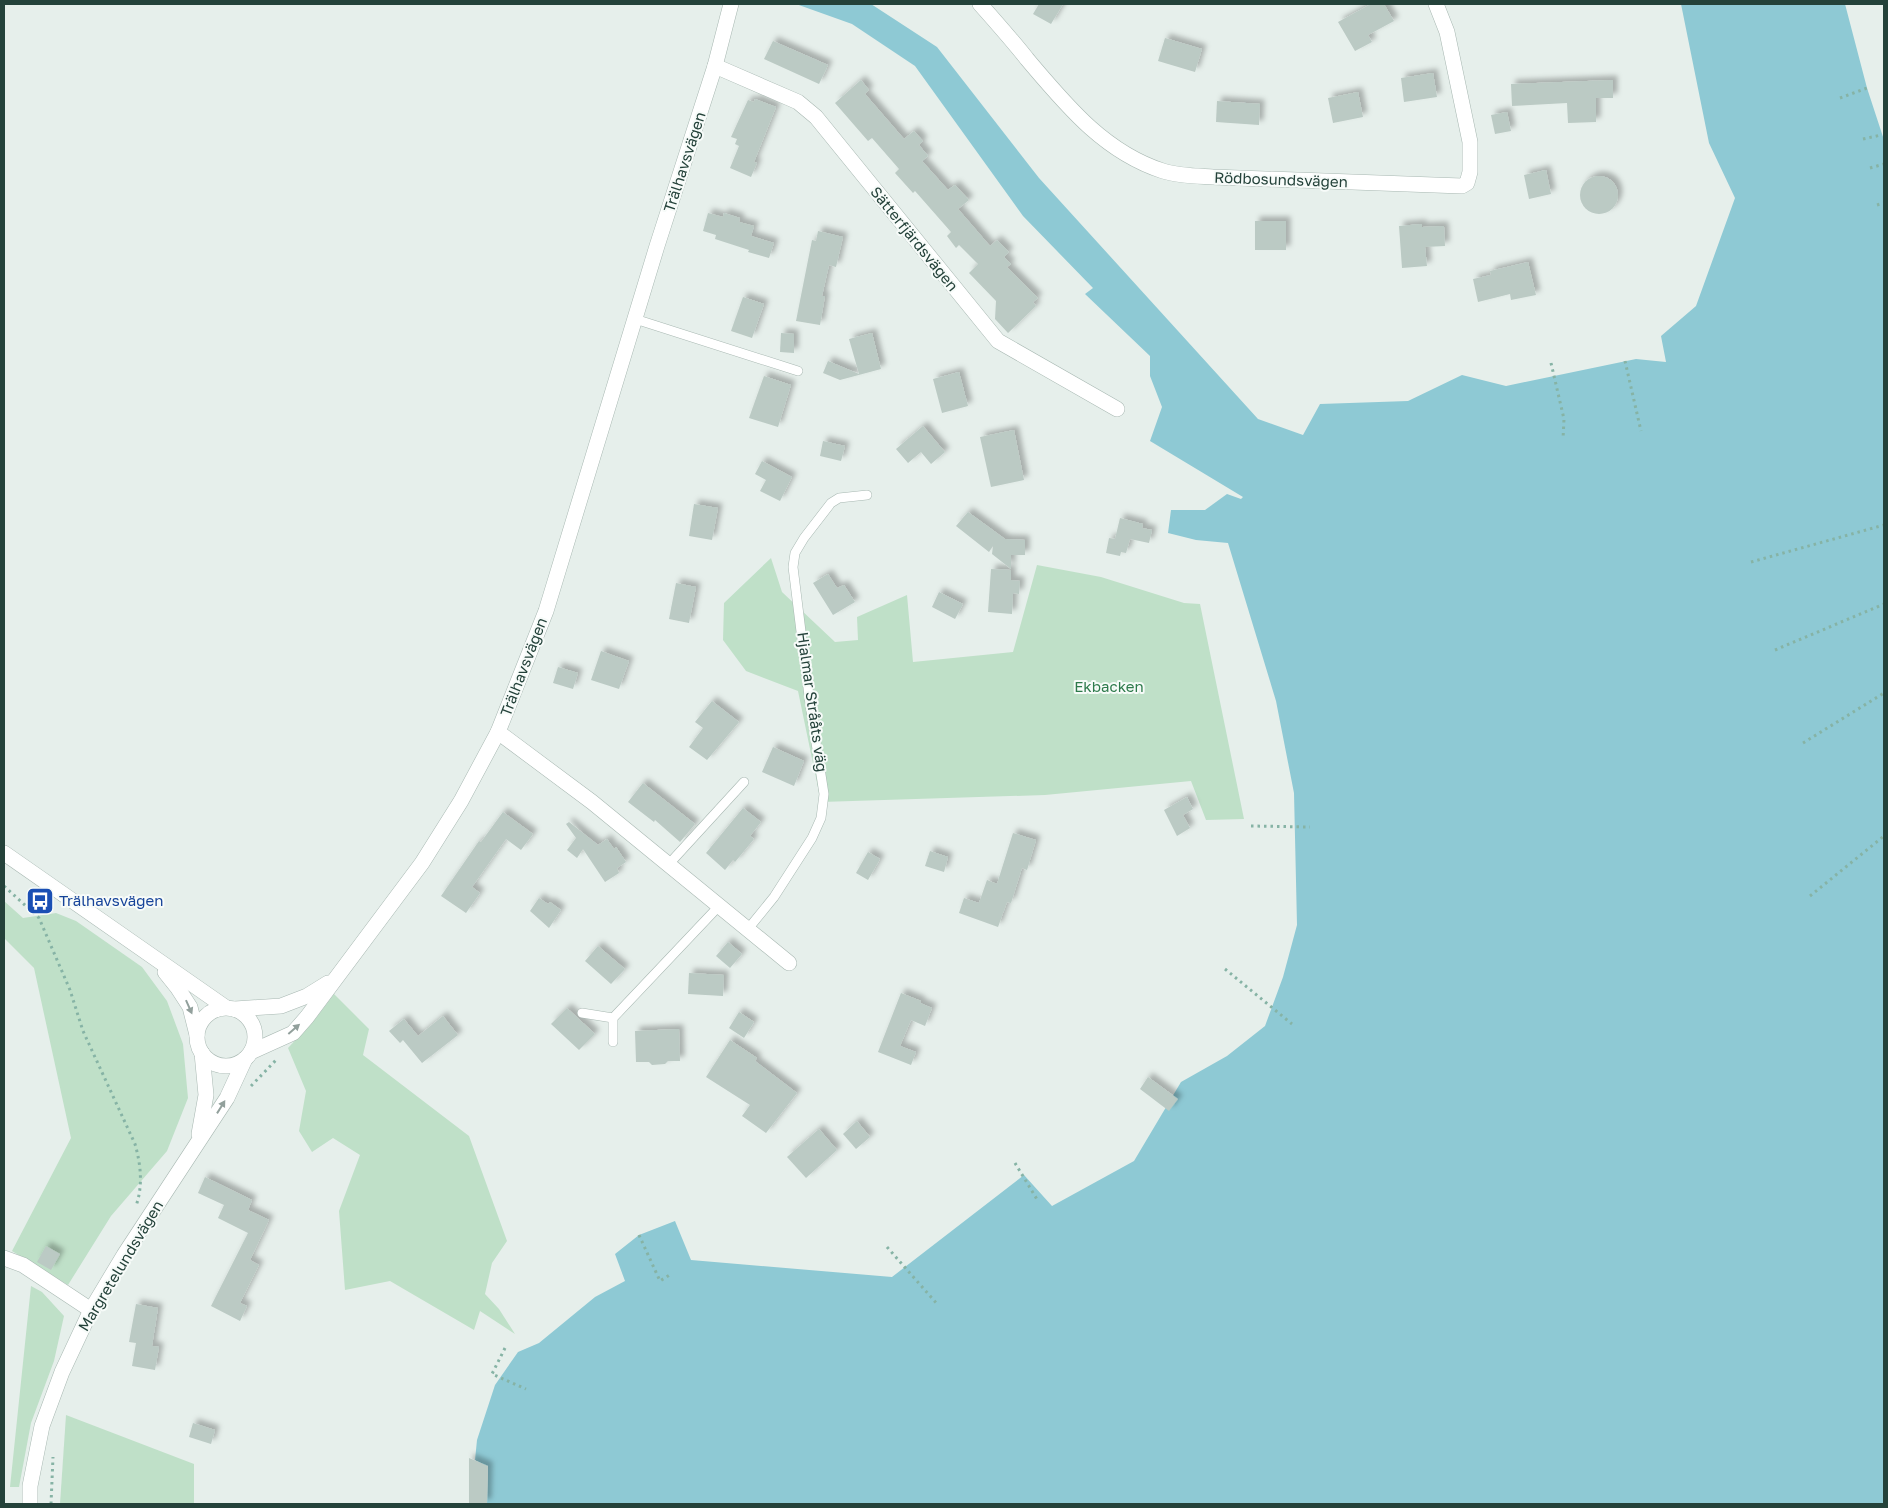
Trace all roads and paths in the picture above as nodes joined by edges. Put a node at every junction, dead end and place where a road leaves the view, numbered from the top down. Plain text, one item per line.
1 (731, 4) edge
2 (980, 4) edge
3 (1436, 4) edge
4 (715, 66) junction
5 (1867, 88) dead end
6 (1840, 98) dead end
7 (1882, 135) dead end
8 (1863, 139) dead end
9 (1884, 164) edge
10 (1870, 168) dead end
11 (1884, 203) edge
12 (1877, 205) dead end
13 (635, 319) junction
14 (1625, 361) dead end
15 (1551, 363) dead end
16 (798, 372) dead end
17 (1117, 409) dead end
18 (1641, 431) dead end
19 (1563, 439) dead end
20 (867, 495) dead end
21 (1884, 525) edge
22 (1751, 562) dead end
23 (1884, 604) edge
24 (1775, 650) dead end
25 (1884, 694) edge
26 (498, 732) junction
27 (1803, 743) dead end
28 (744, 782) dead end
29 (1251, 826) dead end
30 (1310, 827) dead end
31 (1884, 836) edge
32 (4, 853) edge
33 (668, 865) junction
34 (4, 886) edge
35 (1810, 896) dead end
36 (718, 906) junction
37 (748, 929) junction
38 (151, 956) junction
39 (789, 963) dead end
40 (1225, 969) dead end
41 (336, 979) junction
42 (230, 1008) junction
43 (582, 1013) dead end
44 (613, 1018) junction
45 (1292, 1024) dead end
46 (197, 1035) junction
47 (613, 1042) dead end
48 (202, 1053) junction
49 (248, 1055) junction
50 (195, 1148) junction
51 (1015, 1163) dead end
52 (1038, 1201) dead end
53 (134, 1211) dead end
54 (638, 1235) dead end
55 (887, 1247) dead end
56 (4, 1258) edge
57 (671, 1274) dead end
58 (938, 1305) dead end
59 (91, 1310) junction
60 (505, 1348) dead end
61 (526, 1389) dead end
62 (54, 1449) dead end
63 (30, 1504) edge
64 (51, 1504) edge

1 - 4 street, Trälhavsvägen
2 - 3 street, Rödbosundsvägen
4 - 13 street, Trälhavsvägen
4 - 17 street, Sätterfjärdsvägen
5 - 6 path
7 - 8 path
9 - 10 path
11 - 12 path
13 - 16 lane
13 - 26 street, Trälhavsvägen
14 - 18 path
15 - 19 path
20 - 37 lane, Hjalmar Strååts väg
21 - 22 path
23 - 24 path
25 - 27 path
26 - 33 street
26 - 41 street, Trälhavsvägen
28 - 33 lane
29 - 30 path
31 - 35 path
32 - 38 street
33 - 36 street
34 - 53 path
36 - 37 street
36 - 44 lane
37 - 39 street
38 - 42 street
38 -> 46 street
40 - 45 path
41 - 42 street, Trälhavsvägen
49 -> 41 street, Trälhavsvägen
42 - 46 street
42 - 49 street
43 - 44 lane
44 - 47 lane
46 - 48 street
48 - 49 street
48 - 50 street, Margretelundsvägen
50 -> 49 street, Margretelundsvägen
50 - 59 street, Margretelundsvägen
51 - 52 path
54 - 57 path
55 - 58 path
56 - 59 street
59 - 63 street, Margretelundsvägen
60 - 61 path
62 - 64 path

